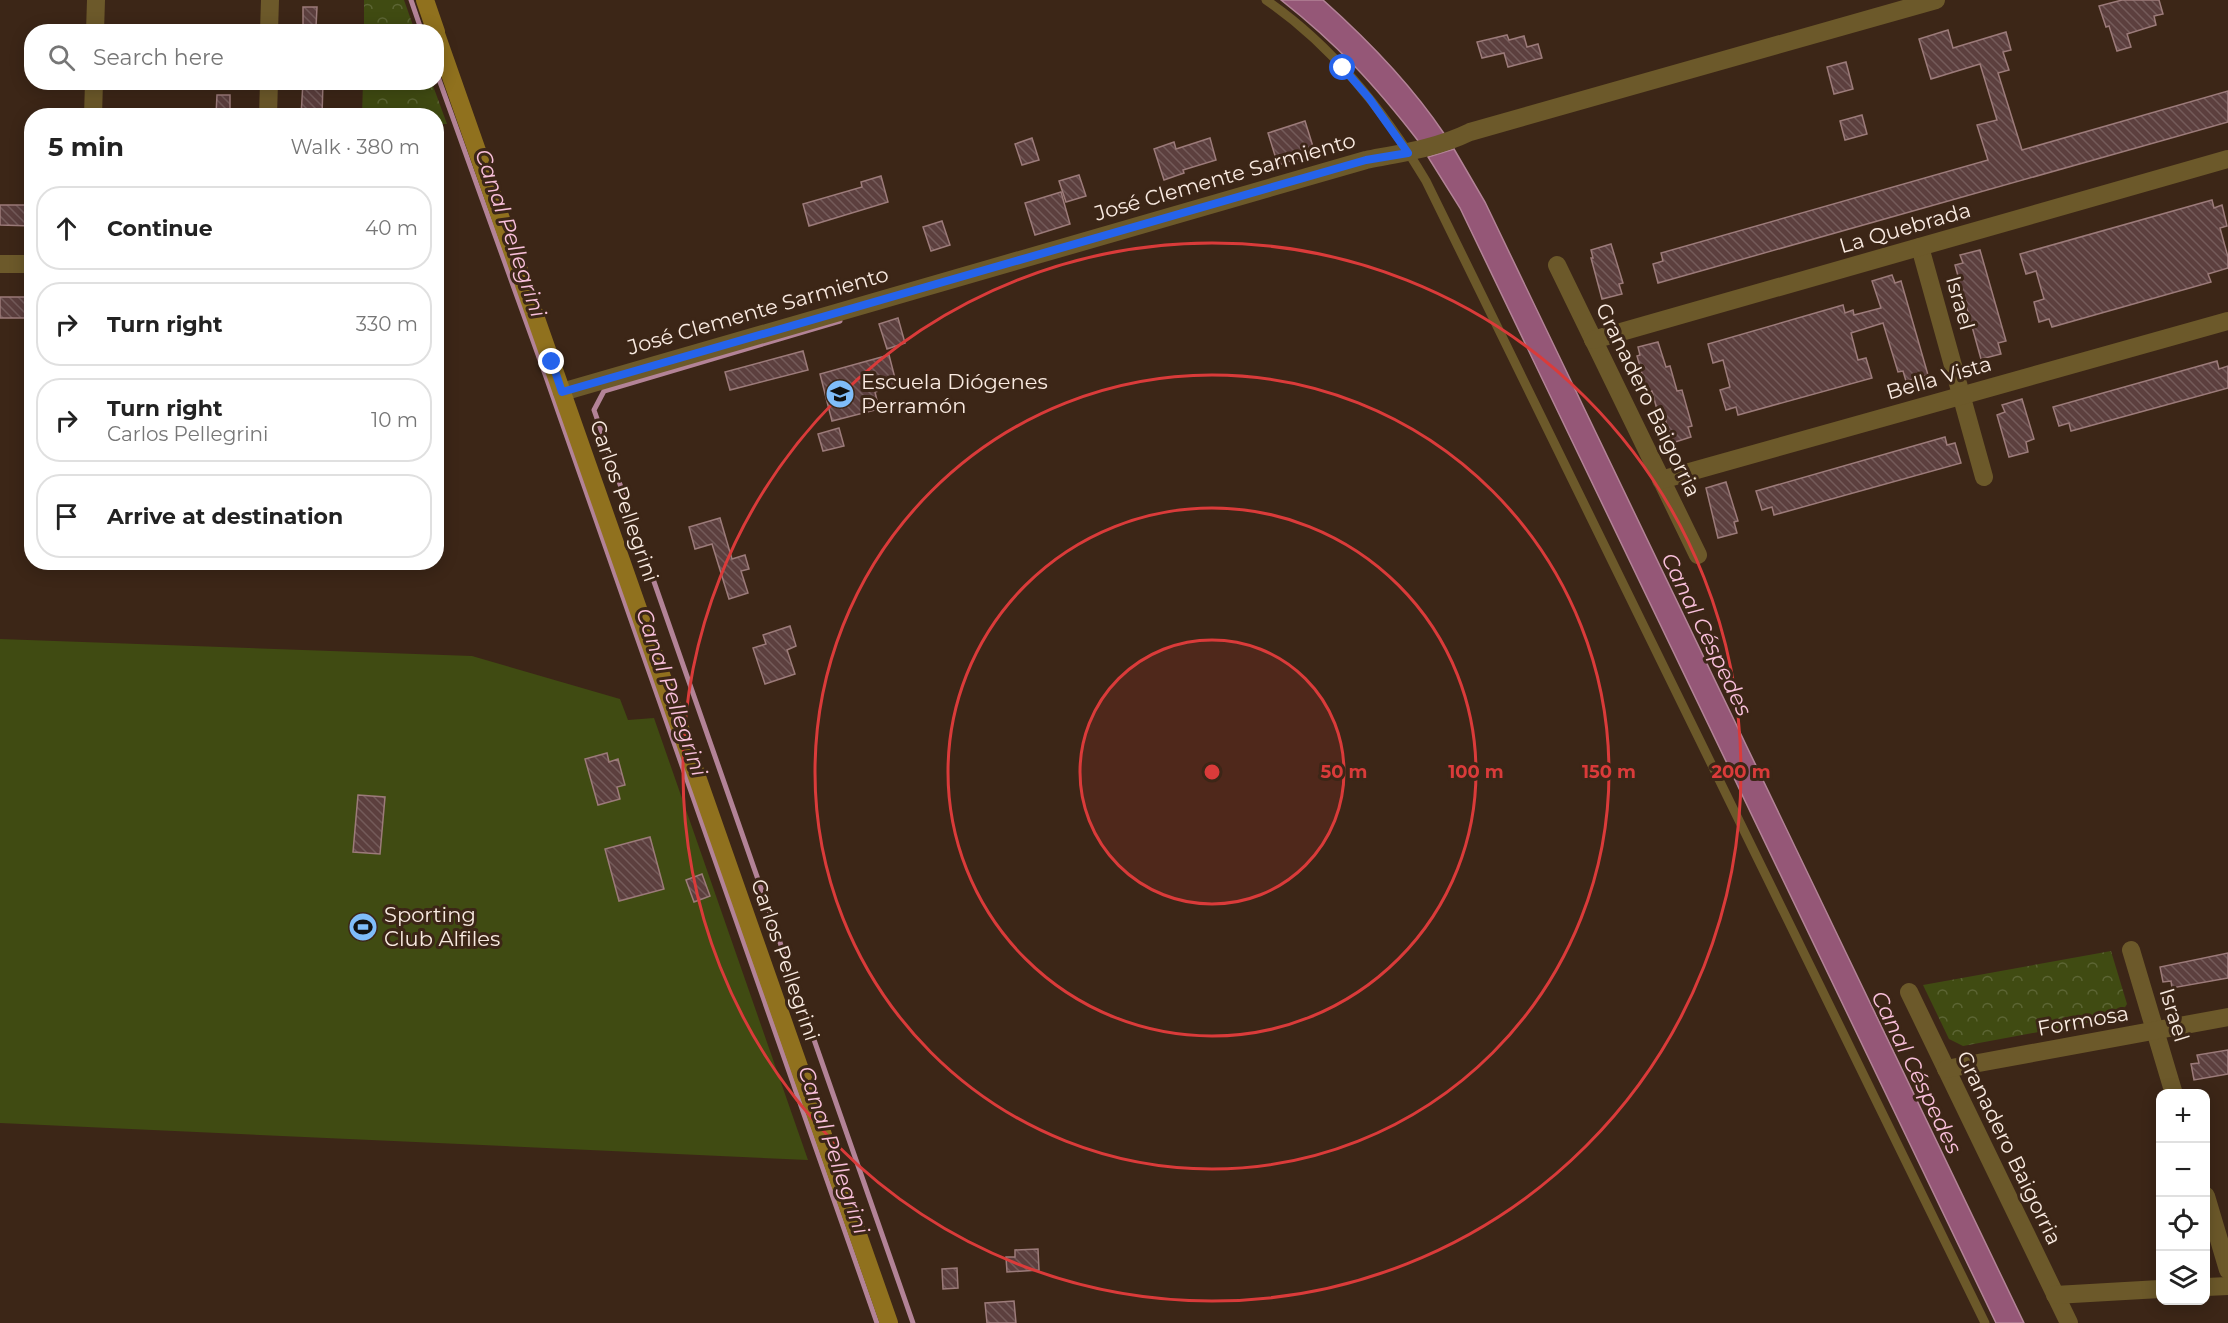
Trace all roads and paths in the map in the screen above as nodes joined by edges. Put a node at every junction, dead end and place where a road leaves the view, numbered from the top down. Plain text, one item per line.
1 (96, 0) edge
2 (270, 0) edge
3 (425, 0) edge
4 (1266, 0) edge
5 (1936, 0) edge
6 (95, 24) edge
7 (269, 24) edge
8 (433, 24) edge
9 (444, 56) edge
10 (94, 90) edge
11 (268, 90) edge
12 (93, 108) edge
13 (268, 108) edge
14 (1416, 151) junction
15 (2228, 159) edge
16 (1920, 247) junction
17 (0, 264) edge
18 (24, 264) edge
19 (1557, 265) dead end
20 (2228, 321) edge
21 (1593, 340) junction
22 (562, 392) junction
23 (1962, 395) junction
24 (1984, 477) dead end
25 (1661, 480) junction
26 (1698, 555) dead end
27 (2131, 950) dead end
28 (1909, 992) dead end
29 (2228, 1017) edge
30 (2155, 1030) junction
31 (1946, 1069) junction
32 (2173, 1089) edge
33 (2205, 1197) edge
34 (2228, 1270) edge
35 (2228, 1286) edge
36 (2210, 1287) edge
37 (2156, 1289) edge
38 (2055, 1295) junction
39 (889, 1323) edge
40 (1985, 1323) edge
41 (2069, 1323) edge

1 - 6 street
2 - 7 street
3 - 8 main road, Carlos Pellegrini
4 - 14 lane
5 - 14 street, José Clemente Sarmiento
9 - 22 main road, Carlos Pellegrini
10 - 12 street
11 - 13 street
14 - 22 street, José Clemente Sarmiento
14 - 40 lane
15 - 16 street, La Quebrada
16 - 21 street, La Quebrada
16 - 23 street, Israel
17 - 18 street
19 - 21 street, Granadero Baigorria
20 - 23 street, Bella Vista
21 - 25 street, Granadero Baigorria
22 - 39 main road, Carlos Pellegrini
23 - 24 street, Israel
23 - 25 street, Bella Vista
25 - 26 street, Granadero Baigorria
27 - 30 street, Israel
28 - 31 street, Granadero Baigorria
29 - 30 street, Formosa
30 - 31 street, Formosa
30 - 32 street, Israel
31 - 38 street, Granadero Baigorria
33 - 34 street
35 - 36 street
37 - 38 street
38 - 41 street, Granadero Baigorria

